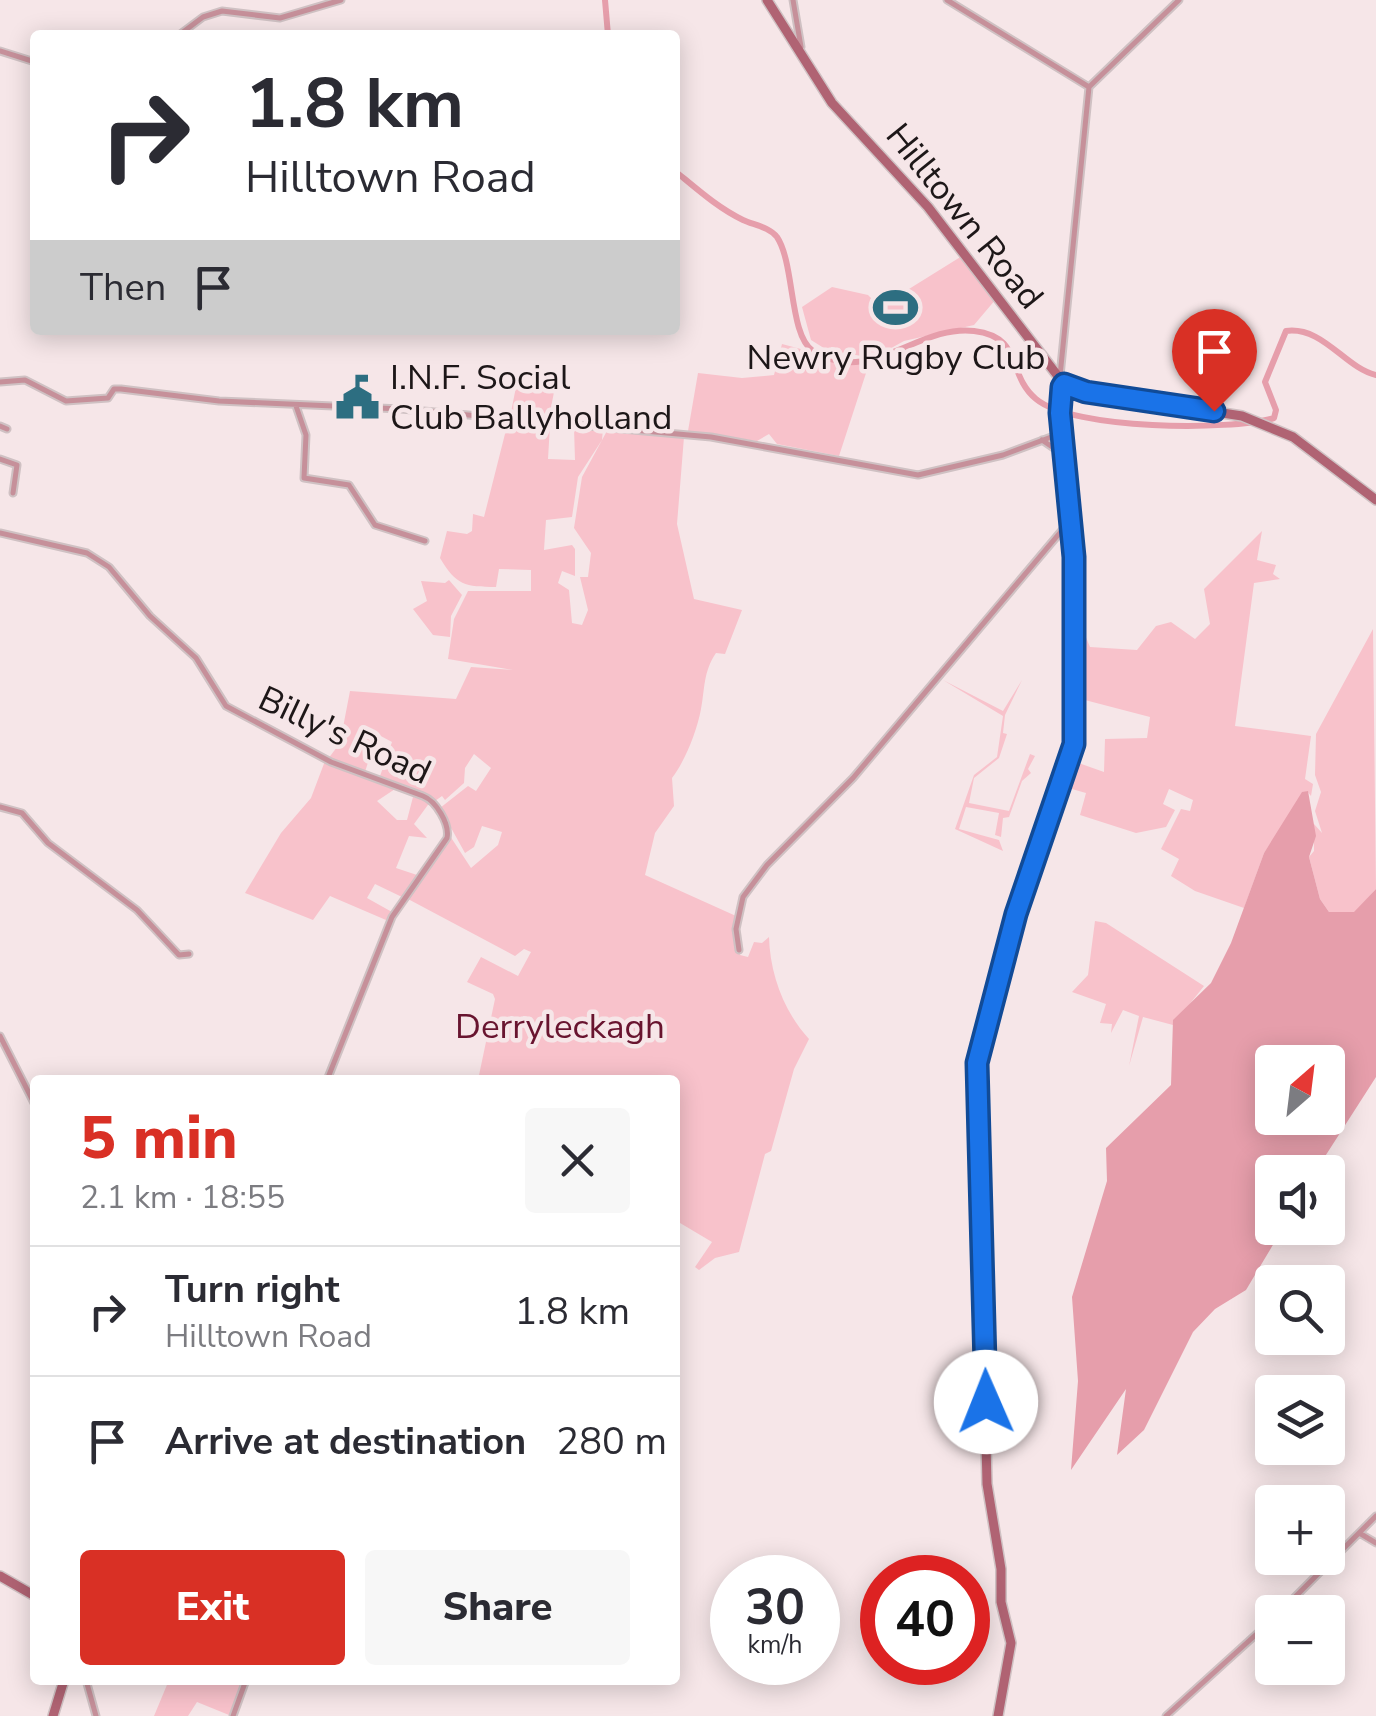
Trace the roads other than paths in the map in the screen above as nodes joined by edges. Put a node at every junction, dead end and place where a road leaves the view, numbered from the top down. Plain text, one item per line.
1 (341, 0) edge
2 (767, 0) edge
3 (793, 0) edge
4 (947, 0) edge
5 (1179, 0) edge
6 (186, 30) edge
7 (800, 46) junction
8 (0, 51) edge
9 (30, 60) edge
10 (1089, 87) junction
11 (1061, 381) junction
12 (0, 382) edge
13 (296, 406) junction
14 (1062, 433) junction
15 (1042, 440) junction
16 (1064, 456) junction
17 (0, 459) edge
18 (13, 493) dead end
19 (1376, 500) edge
20 (1071, 520) junction
21 (0, 533) edge
22 (425, 541) dead end
23 (0, 807) edge
24 (739, 950) dead end
25 (189, 954) dead end
26 (0, 1036) edge
27 (329, 1075) edge
28 (30, 1095) edge
29 (1376, 1516) edge
30 (1361, 1534) junction
31 (1376, 1543) edge
32 (0, 1576) edge
33 (30, 1593) edge
34 (1298, 1595) edge
35 (1255, 1635) edge
36 (62, 1685) edge
37 (87, 1685) edge
38 (244, 1685) edge
39 (53, 1716) edge
40 (96, 1716) edge
41 (233, 1716) edge
42 (998, 1716) edge
43 (1166, 1716) edge

1 - 6 street
2 - 7 street, Hilltown Road
3 - 7 street
4 - 10 street
5 - 10 street
7 - 11 street, Hilltown Road
8 - 9 street
10 - 11 street
11 - 14 street
11 - 19 street
12 - 13 street
13 - 15 street
13 - 22 street
14 - 15 street
14 - 16 street
15 - 16 street
16 - 20 street
17 - 18 street
20 - 24 street
20 - 42 street
21 - 27 street, Billy's Road
23 - 25 street
26 - 28 street
29 - 30 street
30 - 31 street
30 - 34 street
32 - 33 street
35 - 43 street
36 - 39 street
37 - 40 street
38 - 41 street

